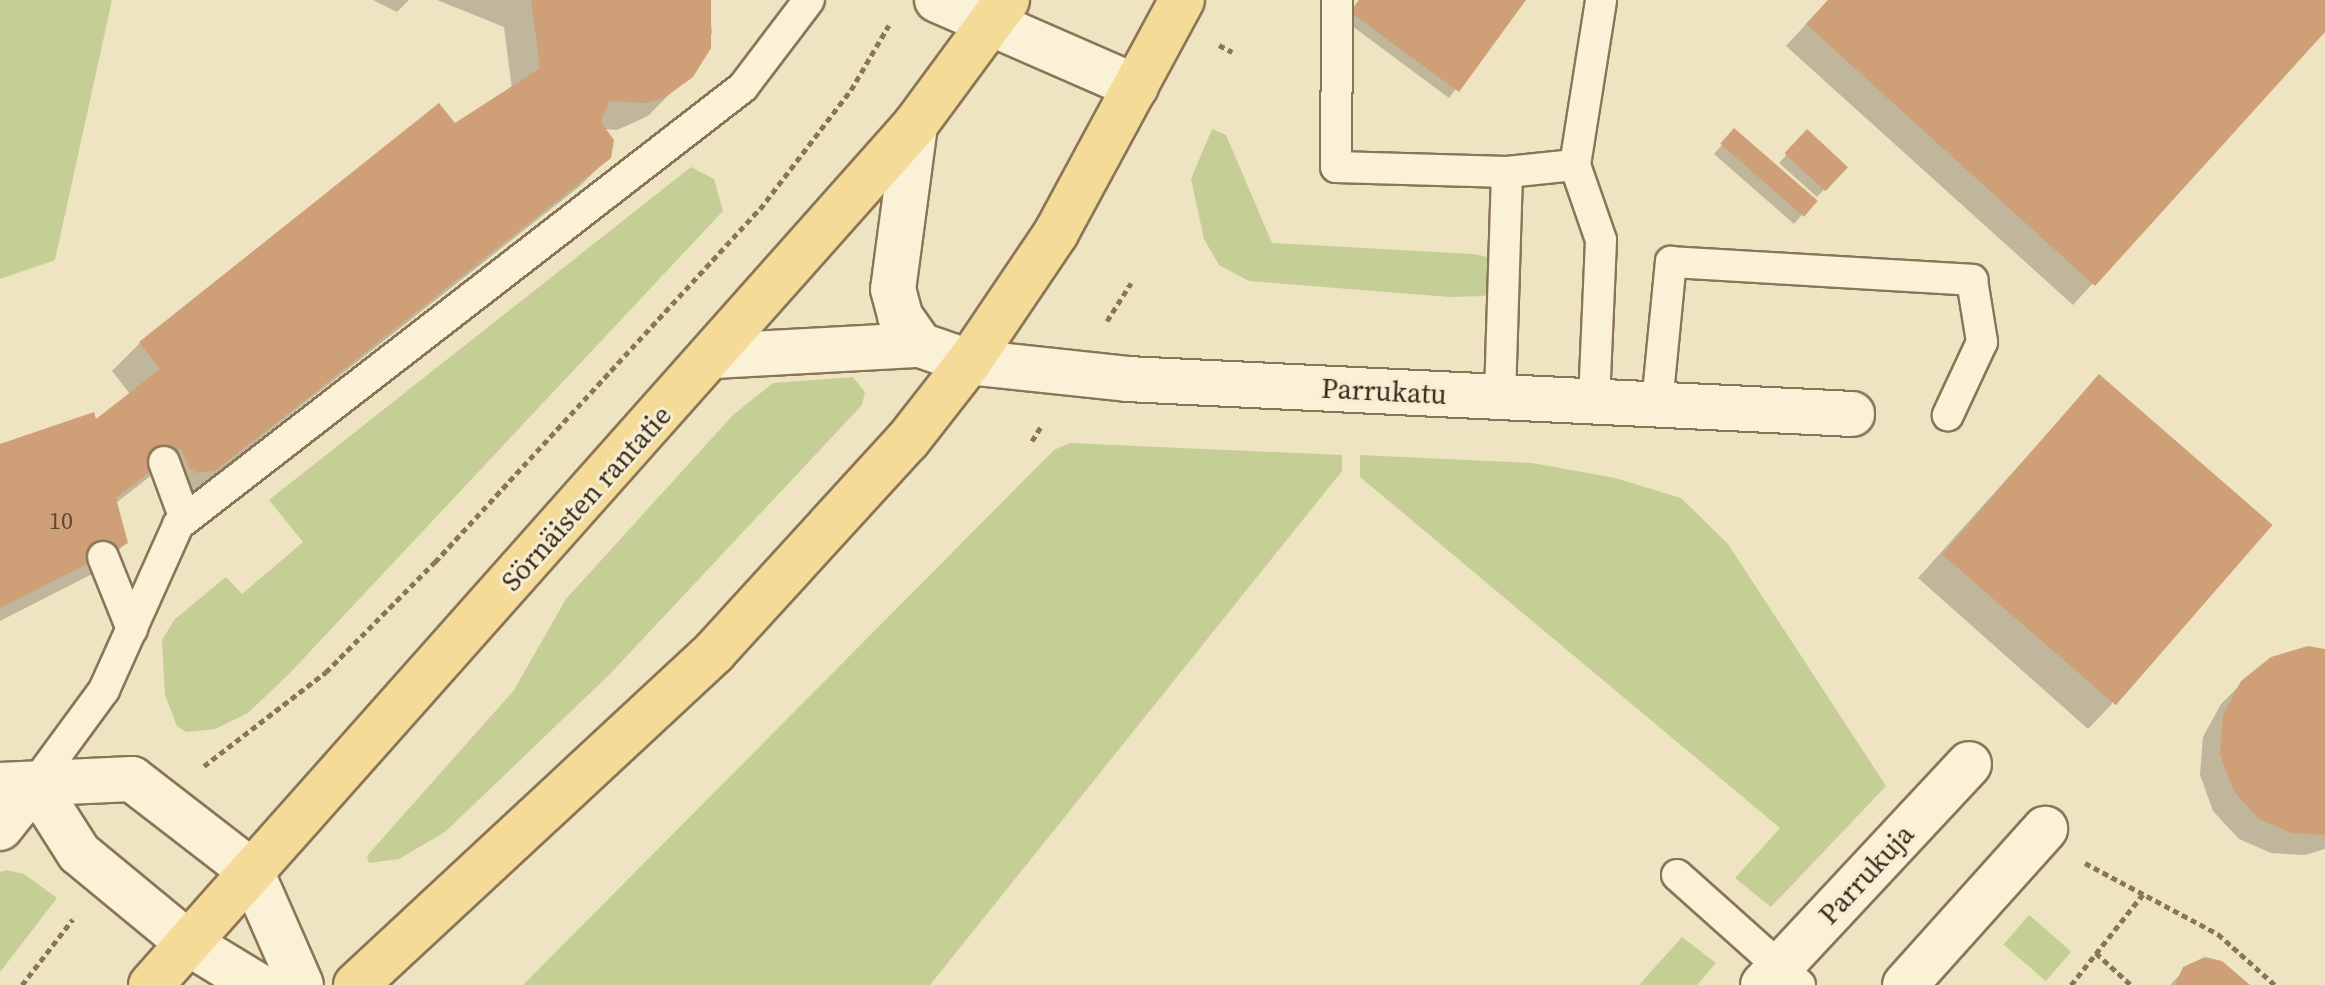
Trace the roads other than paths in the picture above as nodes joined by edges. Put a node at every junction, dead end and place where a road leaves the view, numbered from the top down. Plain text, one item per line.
1 (809, 0) edge
2 (937, 0) edge
3 (1182, 0) edge
4 (1337, 0) edge
5 (1601, 0) edge
6 (1000, 11) edge
7 (1136, 87) junction
8 (915, 125) junction
9 (1575, 165) junction
10 (1507, 172) junction
11 (920, 345) junction
12 (714, 356) junction
13 (969, 362) junction
14 (1500, 396) junction
15 (1594, 401) junction
16 (1657, 404) junction
17 (1852, 414) dead end
18 (1948, 415) dead end
19 (164, 462) dead end
20 (185, 519) junction
21 (103, 557) dead end
22 (132, 629) junction
23 (1969, 764) dead end
24 (18, 785) edge
25 (0, 828) edge
26 (2059, 842) road end
27 (251, 871) junction
28 (1677, 875) dead end
29 (188, 943) junction
30 (1781, 978) edge
31 (151, 985) edge
32 (257, 985) edge
33 (301, 985) edge
34 (356, 985) edge
35 (1905, 985) edge

1 - 20 lane
2 - 6 street
3 - 7 main road
4 - 10 lane
5 - 9 lane
6 - 7 street
6 - 8 main road, Sörnäisten rantatie
7 - 13 main road
8 - 11 street
8 - 12 main road, Sörnäisten rantatie
9 - 10 lane
9 - 15 lane
10 - 14 lane
11 - 12 street, Parrukatu
11 - 13 street, Parrukatu
12 - 27 main road, Sörnäisten rantatie
13 - 14 street, Parrukatu
13 - 34 main road
14 - 15 street, Parrukatu
15 - 16 street, Parrukatu
16 - 17 street, Parrukatu
16 - 18 lane
19 - 20 lane
20 - 22 lane
21 - 22 lane
22 - 24 lane
23 - 30 street, Parrukuja
24 - 25 street
24 - 27 street
24 - 29 street
26 - 35 street
27 - 29 main road, Sörnäisten rantatie
27 - 33 street
28 - 30 lane
29 - 31 main road, Sörnäisten rantatie
29 - 32 street

